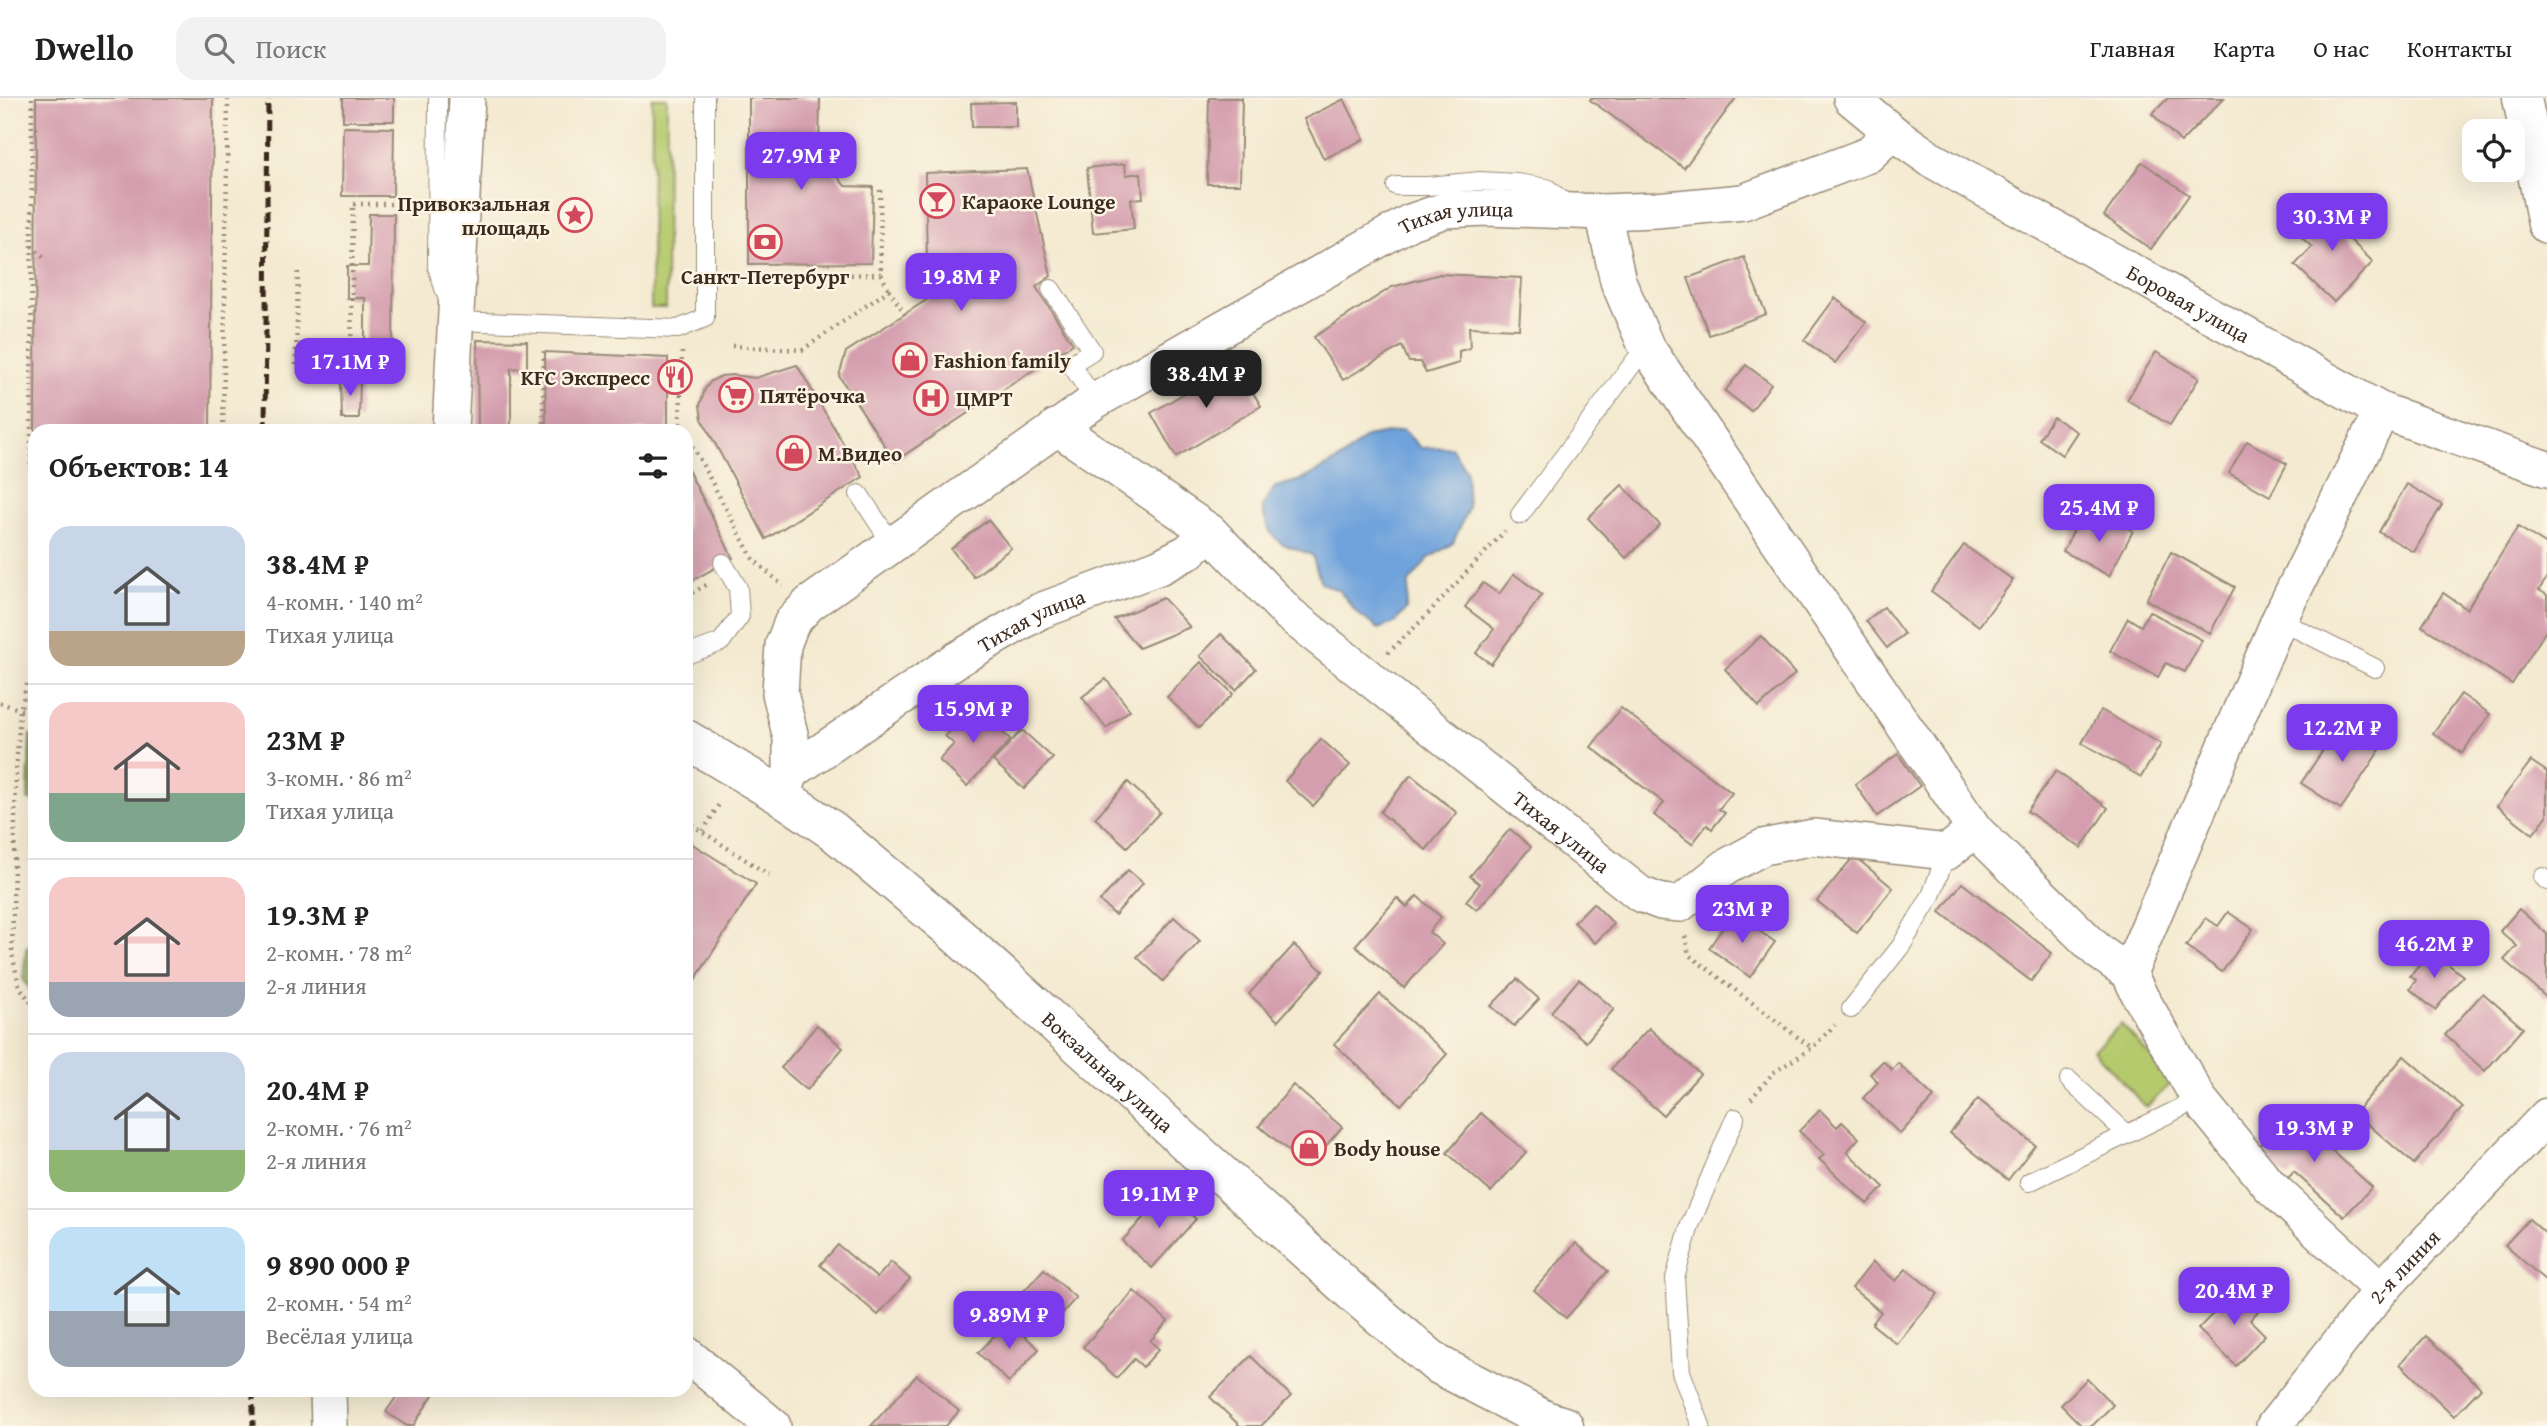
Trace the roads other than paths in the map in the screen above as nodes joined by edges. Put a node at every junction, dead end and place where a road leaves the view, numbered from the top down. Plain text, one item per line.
1 (438, 98) edge
2 (467, 98) edge
3 (705, 98) edge
4 (1851, 98) edge
5 (2522, 98) edge
6 (1892, 132) junction
7 (1396, 186) dead end
8 (1588, 211) junction
9 (2547, 224) edge
10 (1051, 289) dead end
11 (455, 321) junction
12 (1646, 346) junction
13 (1094, 401) junction
14 (2382, 411) junction
15 (450, 424) edge
16 (1056, 427) junction
17 (2547, 469) edge
18 (859, 494) dead end
19 (1520, 515) road end
20 (1210, 532) junction
21 (892, 544) junction
22 (723, 563) dead end
23 (2280, 620) junction
24 (693, 652) edge
25 (2375, 668) dead end
26 (693, 742) edge
27 (787, 784) junction
28 (1975, 830) junction
29 (1947, 852) junction
30 (2129, 973) junction
31 (1851, 1009) road end
32 (2069, 1080) dead end
33 (2199, 1099) junction
34 (2547, 1116) edge
35 (1735, 1118) road end
36 (2127, 1134) junction
37 (2029, 1182) dead end
38 (2381, 1290) junction
39 (693, 1360) edge
40 (328, 1397) edge
41 (328, 1426) edge
42 (773, 1426) edge
43 (1564, 1426) edge
44 (1701, 1426) edge
45 (2274, 1426) edge

1 - 11 lane
2 - 11 street
3 - 11 lane
4 - 6 street, Боровая улица
5 - 9 street
6 - 8 street, Тихая улица
6 - 14 street, Боровая улица
7 - 8 lane
8 - 12 street
8 - 13 street, Тихая улица
10 - 13 lane
11 - 15 street
12 - 19 lane
12 - 28 street
13 - 16 street, Тихая улица
14 - 17 street, Боровая улица
14 - 23 street
16 - 20 street, Тихая улица
16 - 21 street, Тихая улица
18 - 21 lane
20 - 27 street, Тихая улица
20 - 29 street, Тихая улица
21 - 27 street, Тихая улица
22 - 24 lane
23 - 25 lane
23 - 30 street
26 - 27 street, Вокзальная улица
27 - 43 street, Вокзальная улица
28 - 29 street
28 - 30 street
29 - 31 lane
30 - 33 street
32 - 36 lane
33 - 36 lane
33 - 38 street
34 - 38 street, 2-я линия
35 - 44 lane
36 - 37 lane
38 - 45 street, 2-я линия
39 - 42 street
40 - 41 street

